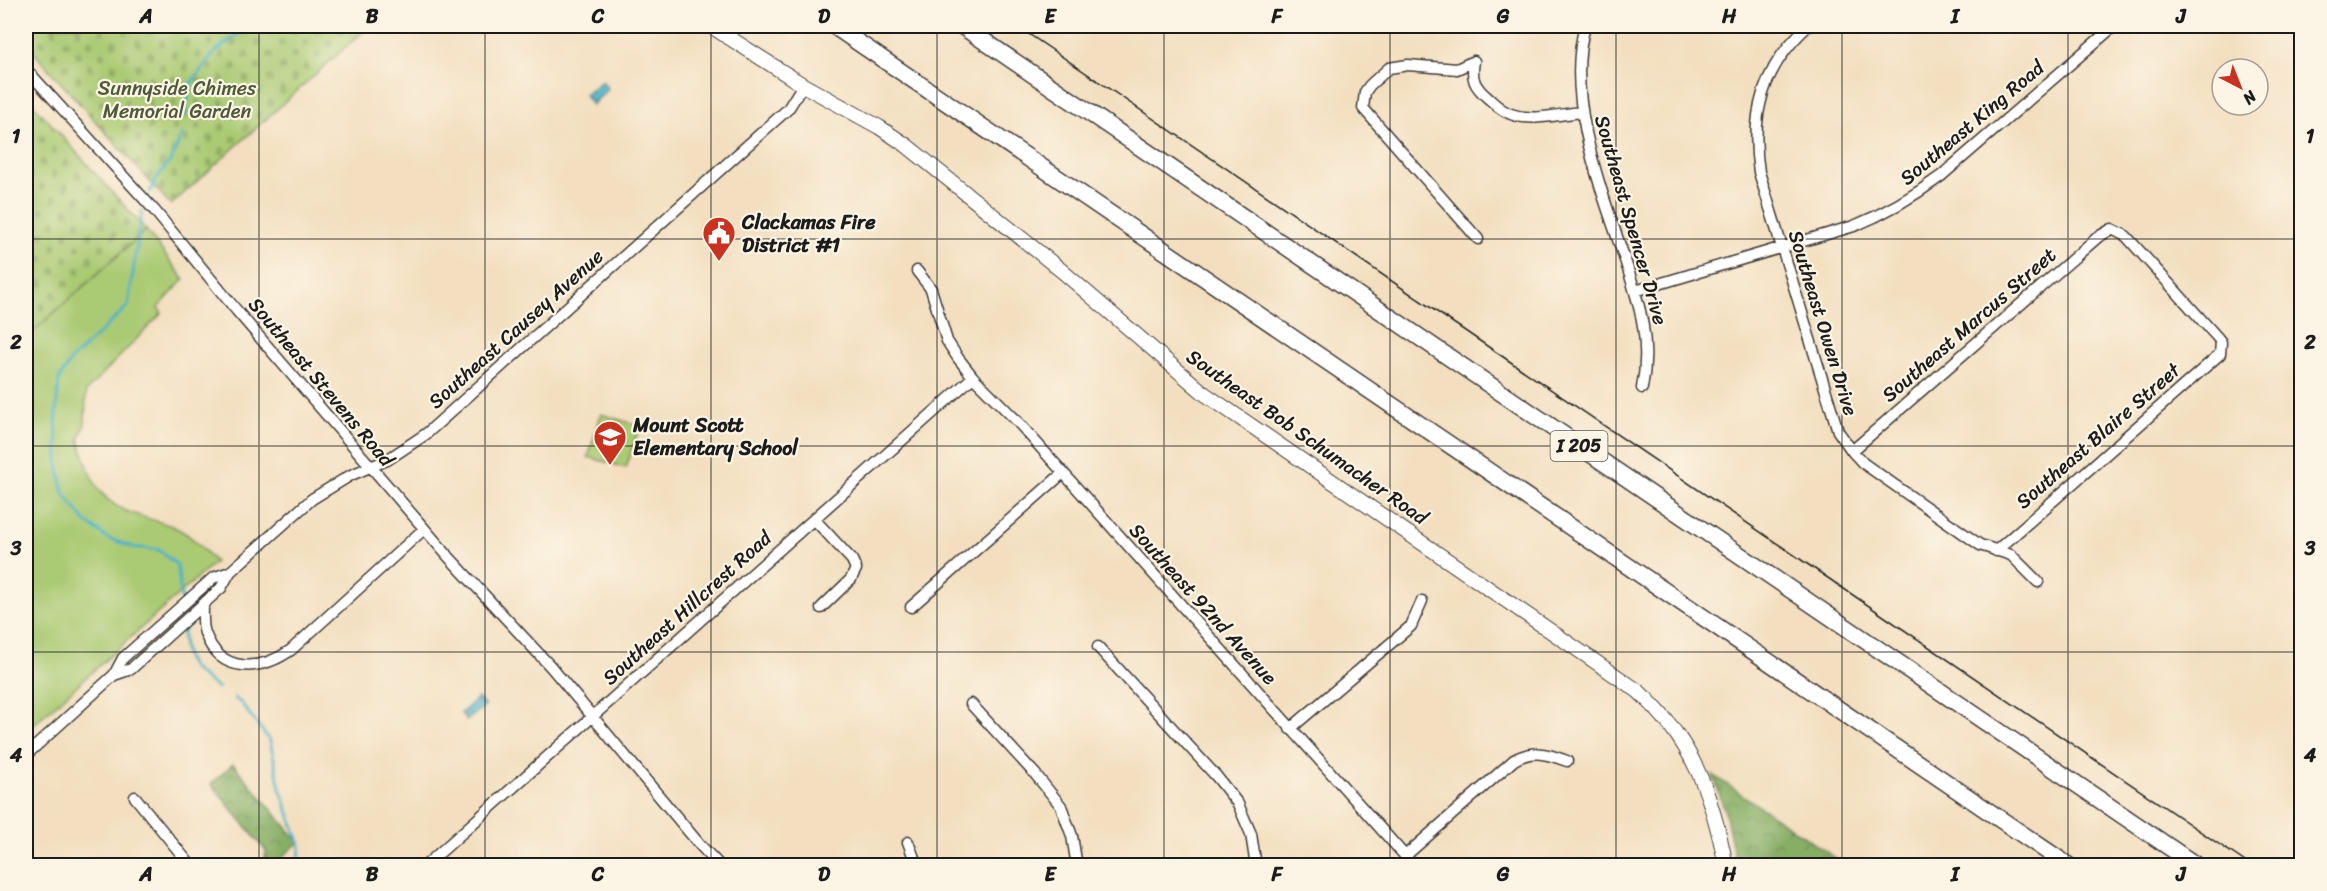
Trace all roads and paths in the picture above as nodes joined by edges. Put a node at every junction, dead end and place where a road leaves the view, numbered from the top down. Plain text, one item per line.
1 (711, 26) edge
2 (834, 26) edge
3 (962, 26) edge
4 (1585, 26) edge
5 (1808, 26) edge
6 (2114, 26) edge
7 (26, 69) edge
8 (803, 85) junction
9 (1582, 112) junction
10 (1478, 239) dead end
11 (1781, 248) junction
12 (917, 271) dead end
13 (1635, 291) junction
14 (2222, 348) joint
15 (973, 377) junction
16 (1642, 388) dead end
17 (1852, 451) junction
18 (370, 467) junction
19 (1063, 473) junction
20 (813, 519) junction
21 (424, 529) junction
22 (1996, 551) junction
23 (230, 572) junction
24 (2038, 582) dead end
25 (1422, 601) dead end
26 (203, 605) junction
27 (911, 607) dead end
28 (821, 608) dead end
29 (1098, 647) dead end
30 (114, 675) junction
31 (971, 704) dead end
32 (592, 716) junction
33 (1290, 729) junction
34 (26, 755) edge
35 (1567, 761) dead end
36 (135, 797) dead end
37 (908, 842) dead end
38 (1410, 862) edge
39 (191, 866) edge
40 (425, 866) edge
41 (720, 866) edge
42 (916, 866) edge
43 (1077, 866) edge
44 (1256, 866) edge
45 (1726, 866) edge
46 (2069, 866) edge
47 (2198, 866) edge

1 - 8 main road, Southeast Bob Schumacher Road
2 - 46 highway
3 - 47 highway, I 205
4 - 9 street, Southeast Spencer Drive
5 - 11 street, Southeast Owen Drive
6 - 11 street, Southeast King Road
7 - 18 street, Southeast Stevens Road
8 - 18 street, Southeast Causey Avenue
8 - 45 main road, Southeast Bob Schumacher Road
9 - 10 street
9 - 13 street, Southeast Spencer Drive
11 - 13 street, Southeast King Road
11 - 17 street, Southeast Owen Drive
12 - 15 street, Southeast 92nd Avenue
13 - 16 street, Southeast Spencer Drive
14 - 17 street, Southeast Marcus Street
14 - 22 street, Southeast Blaire Street
15 - 19 street, Southeast 92nd Avenue
15 - 20 street, Southeast Hillcrest Road
17 - 22 street, Southeast Owen Drive
18 - 21 street, Southeast Stevens Road
18 - 23 street, Southeast Causey Avenue
19 - 27 street
19 - 33 street, Southeast 92nd Avenue
20 - 28 street
20 - 32 street, Southeast Hillcrest Road
21 - 26 street
21 - 32 street, Southeast Stevens Road
22 - 24 street, Southeast Owen Drive
23 - 26 street, Southeast Causey Avenue
23 - 30 street, Southeast Causey Avenue
25 - 33 street
26 - 30 street, Southeast Causey Avenue
29 - 44 street
30 - 34 street, Southeast Causey Avenue
31 - 43 street
32 - 40 street, Southeast Hillcrest Road
32 - 41 street, Southeast Stevens Road
33 - 38 street, Southeast 92nd Avenue
35 - 38 street
36 - 39 street
37 - 42 street

